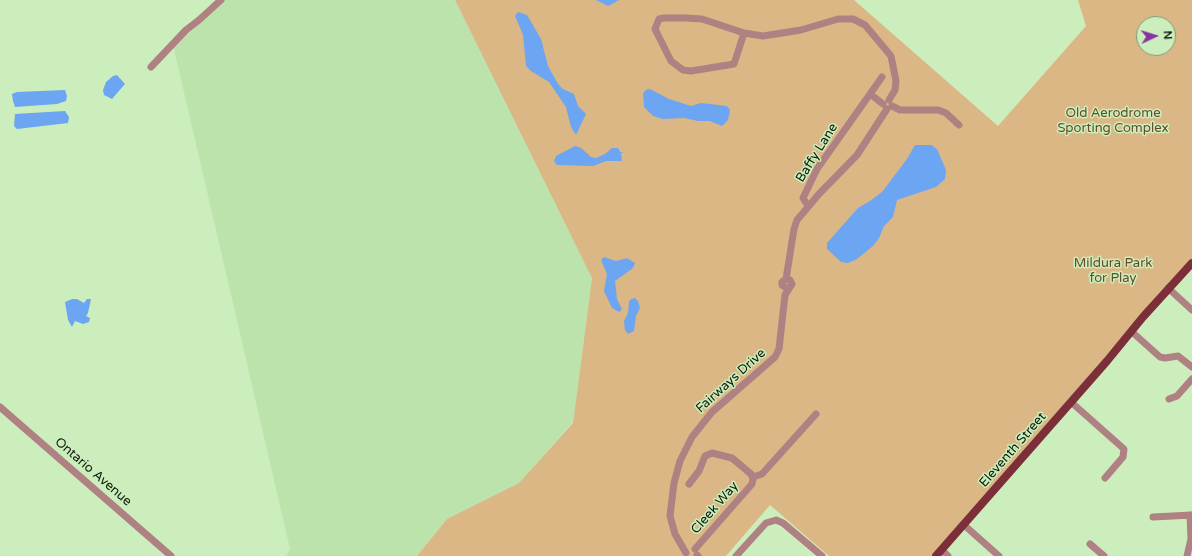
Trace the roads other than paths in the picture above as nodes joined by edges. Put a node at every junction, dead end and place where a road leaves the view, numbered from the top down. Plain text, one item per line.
1 (221, 0) edge
2 (744, 33) junction
3 (151, 67) dead end
4 (882, 77) dead end
5 (870, 94) junction
6 (885, 105) junction
7 (959, 125) dead end
8 (808, 206) junction
9 (1192, 264) edge
10 (1170, 290) junction
11 (1192, 310) edge
12 (1133, 332) junction
13 (1192, 367) edge
14 (1192, 379) edge
15 (1169, 399) dead end
16 (1071, 402) junction
17 (0, 407) edge
18 (816, 414) dead end
19 (753, 477) junction
20 (1105, 478) dead end
21 (689, 484) dead end
22 (1191, 515) edge
23 (1153, 517) dead end
24 (964, 525) junction
25 (1090, 544) dead end
26 (692, 552) edge
27 (939, 553) edge
28 (171, 556) edge
29 (736, 556) edge
30 (822, 556) edge
31 (948, 556) edge
32 (999, 556) edge
33 (1104, 556) edge
34 (1187, 556) edge

1 - 3 street
2 - 2 street
2 - 6 street
4 - 5 street
5 - 6 street
5 - 8 street, Baffy Lane
6 - 7 street
6 - 8 street
8 - 26 street, Fairways Drive
9 - 10 main road, Eleventh Street
10 - 11 street
10 - 12 main road, Eleventh Street
12 - 13 street
12 - 16 main road, Eleventh Street
14 - 15 street
16 - 20 street
16 - 24 main road, Eleventh Street
17 - 28 street, Ontario Avenue
18 - 19 street
19 - 21 street, Cleek Way
19 - 26 street, Cleek Way
22 - 23 street
22 - 34 street
24 - 27 main road, Eleventh Street
24 - 32 street
25 - 33 street
27 - 31 street
29 - 30 street

